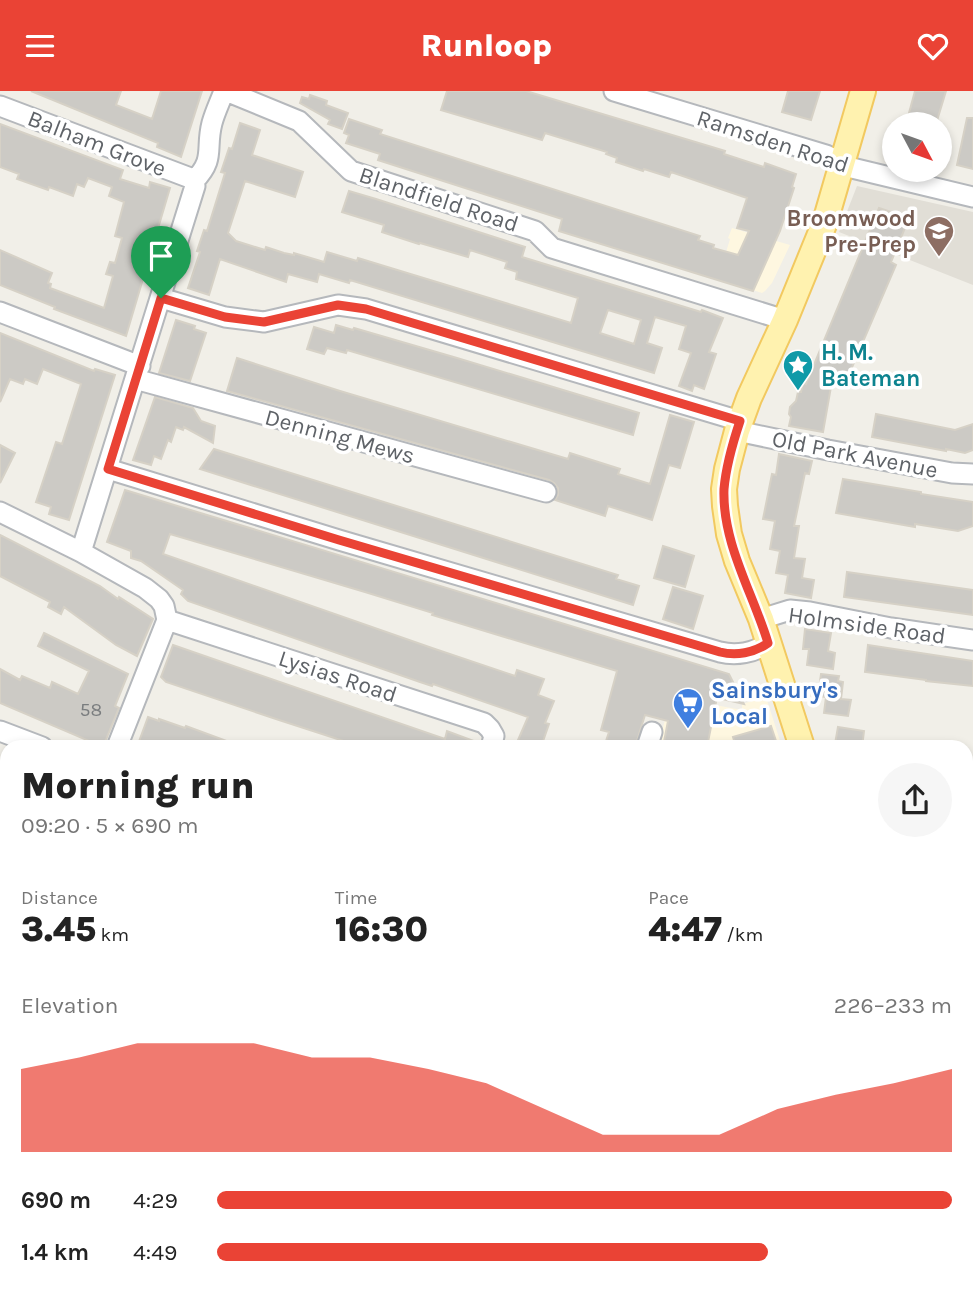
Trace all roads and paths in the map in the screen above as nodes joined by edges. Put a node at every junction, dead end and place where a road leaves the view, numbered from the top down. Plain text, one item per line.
1 (225, 91) edge
2 (614, 91) edge
3 (863, 91) edge
4 (0, 106) edge
5 (842, 163) junction
6 (194, 181) junction
7 (973, 197) edge
8 (161, 298) junction
9 (0, 312) edge
10 (785, 320) junction
11 (137, 372) junction
12 (739, 426) junction
13 (108, 469) junction
14 (973, 474) edge
15 (546, 492) dead end
16 (0, 512) edge
17 (81, 552) junction
18 (761, 619) junction
19 (167, 620) junction
20 (973, 640) edge
21 (768, 643) junction
22 (0, 731) edge
23 (24, 740) edge
24 (120, 740) edge
25 (493, 740) edge
26 (800, 740) edge

1 - 6 street
1 - 10 street, Blandfield Road
2 - 5 street, Ramsden Road
3 - 5 main road
4 - 6 street, Balham Grove
5 - 7 street, Ramsden Road
5 - 10 main road
6 - 8 street
8 - 11 street
8 - 12 street, Old Park Avenue
9 - 11 street, Denning Mews
10 - 12 main road
11 - 13 street
11 - 15 street, Denning Mews
12 - 14 street, Old Park Avenue
12 - 18 main road
13 - 17 street
13 - 21 street
16 - 17 street
17 - 19 street
18 - 20 street, Holmside Road
18 - 21 main road
19 - 24 street
19 - 25 street, Lysias Road
21 - 26 main road
22 - 23 street

